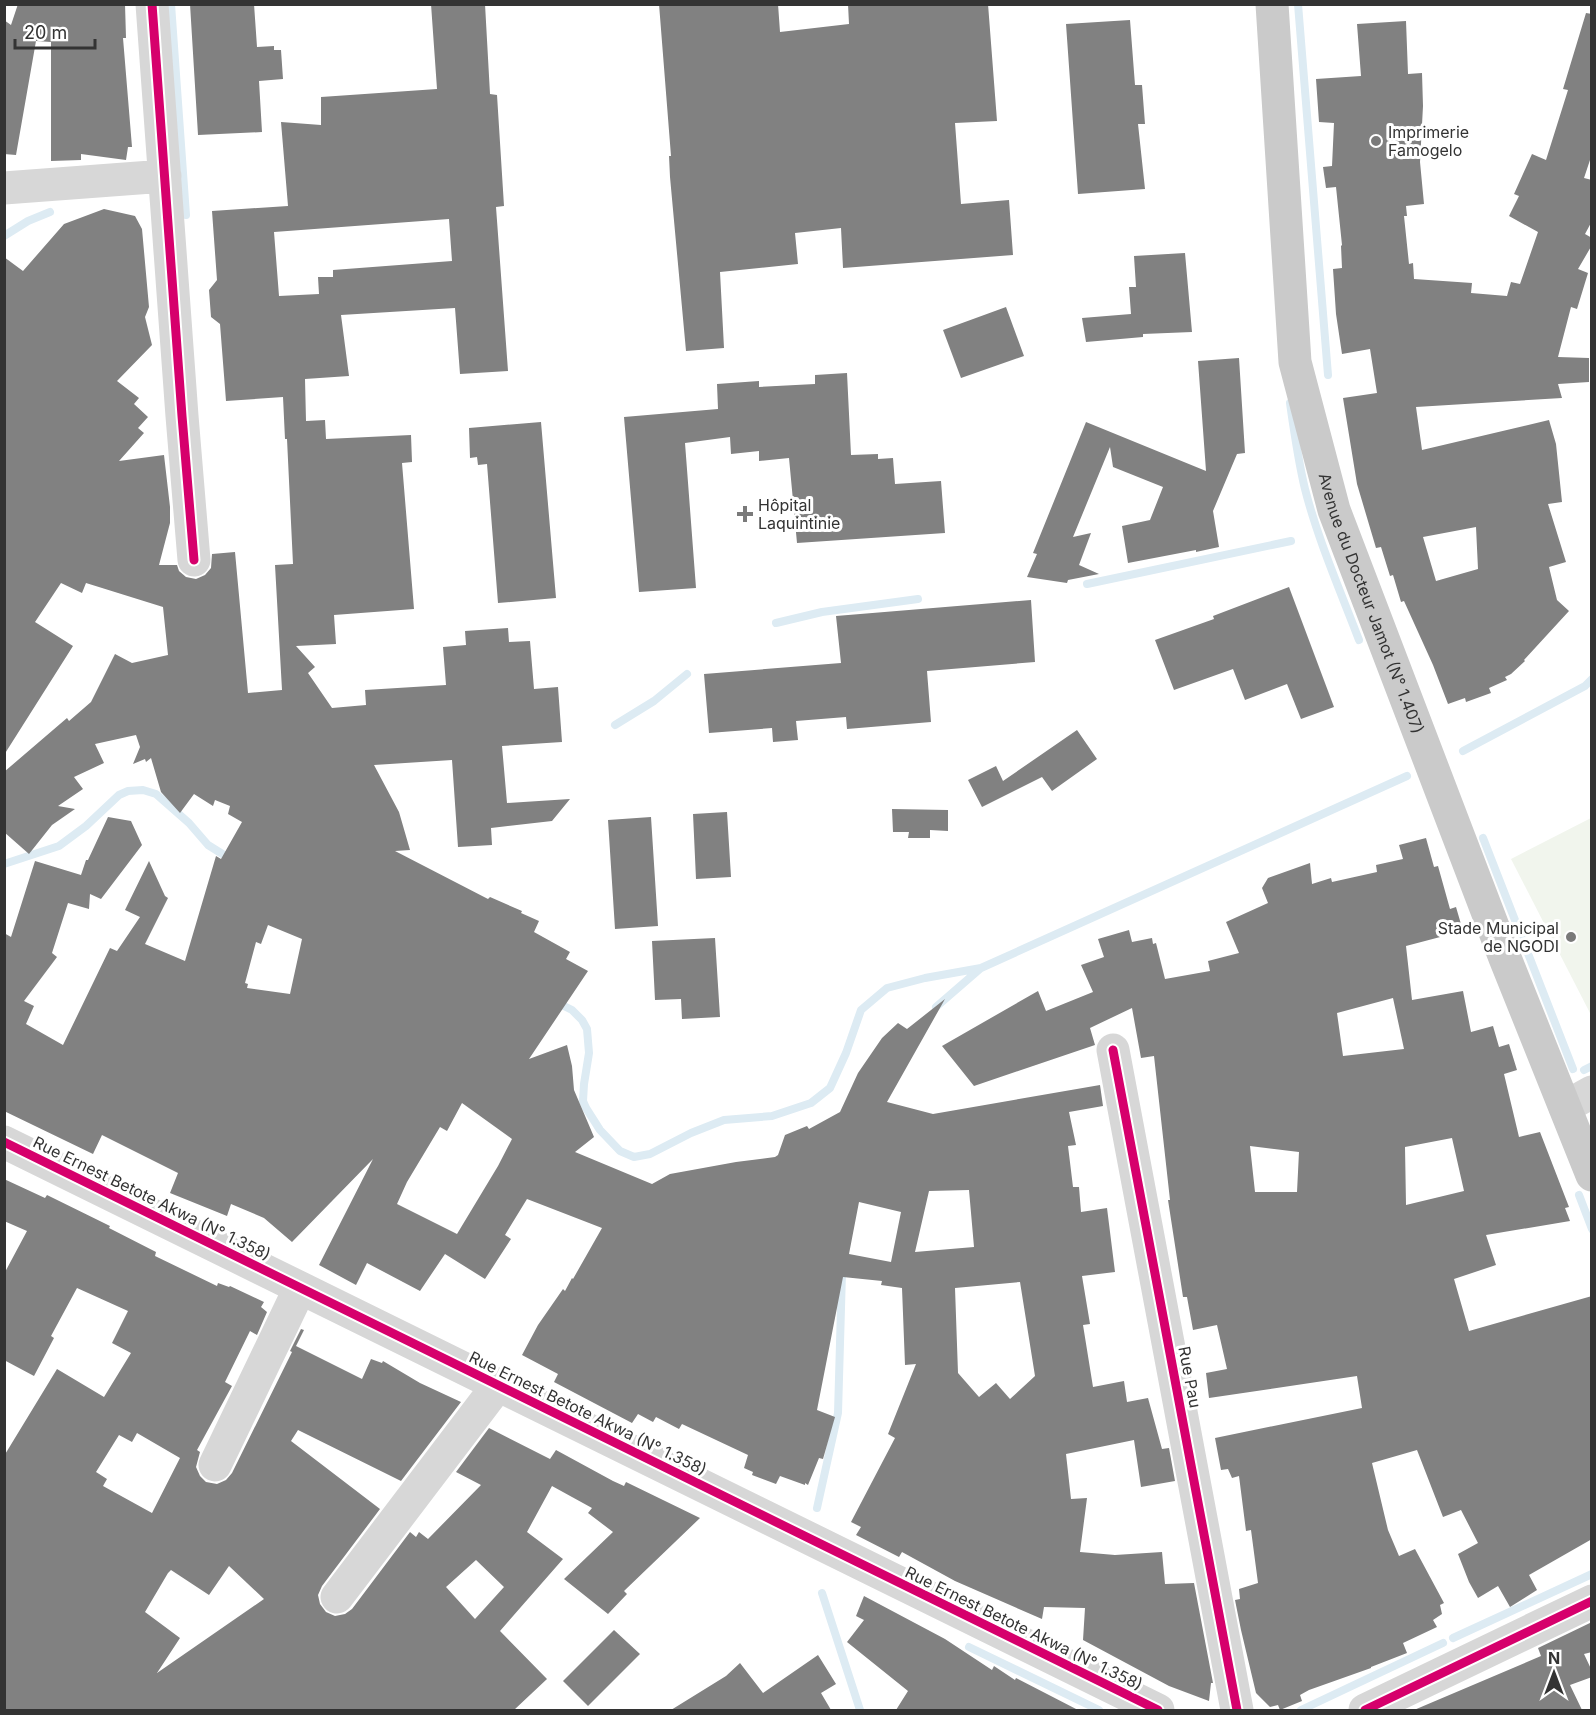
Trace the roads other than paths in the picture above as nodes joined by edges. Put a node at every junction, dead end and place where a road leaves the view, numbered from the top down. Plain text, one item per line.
1 (152, 4) edge
2 (1272, 4) edge
3 (165, 176) junction
4 (8, 193) edge
5 (195, 560) dead end
6 (1113, 1050) dead end
7 (1578, 1100) edge
8 (4, 1142) edge
9 (1592, 1175) edge
10 (300, 1288) junction
11 (498, 1385) junction
12 (215, 1465) dead end
13 (338, 1597) dead end
14 (1592, 1601) edge
15 (1158, 1710) edge
16 (1237, 1710) edge
17 (1365, 1710) edge

1 - 3 street
2 - 7 main road, Avenue du Docteur Jamot (N° 1.407)
3 - 4 street
3 - 5 street
6 - 16 street, Rue Pau
7 - 9 main road, Avenue du Docteur Jamot (N° 1.407)
8 - 10 street, Rue Ernest Betote Akwa (N° 1.358)
10 - 11 street, Rue Ernest Betote Akwa (N° 1.358)
10 - 12 street
11 - 13 street
11 - 15 street, Rue Ernest Betote Akwa (N° 1.358)
14 - 17 street

